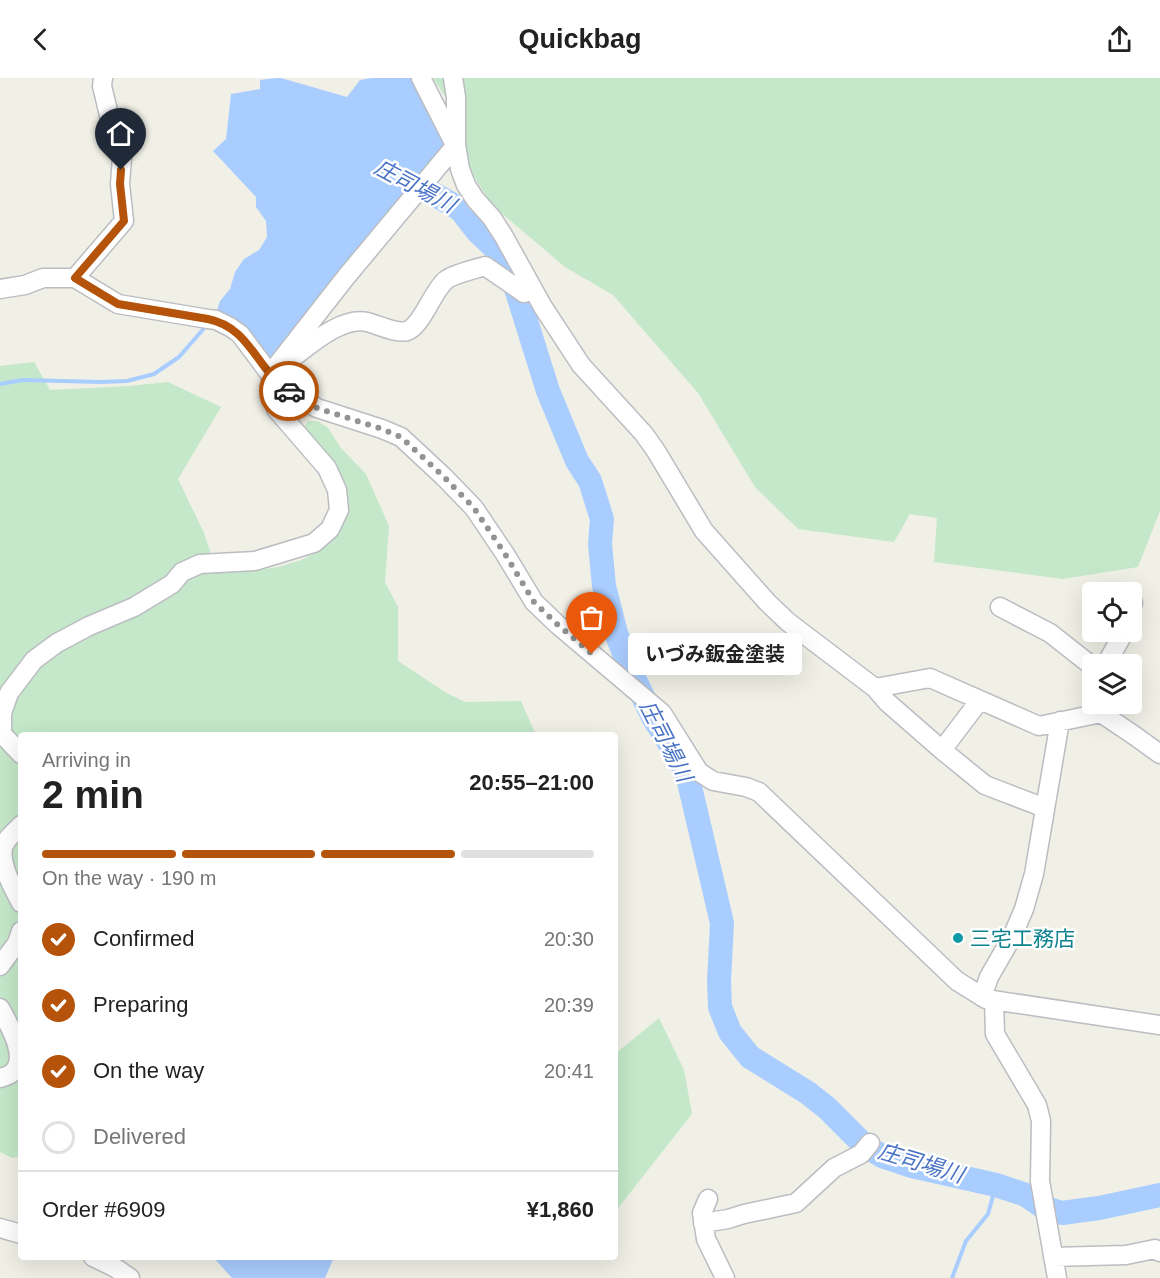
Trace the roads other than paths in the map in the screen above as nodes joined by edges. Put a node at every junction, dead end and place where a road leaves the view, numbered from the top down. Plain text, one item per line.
1 (103, 78) edge
2 (421, 78) edge
3 (453, 78) edge
4 (456, 146) junction
5 (75, 278) junction
6 (0, 289) edge
7 (534, 290) junction
8 (270, 374) junction
9 (1000, 607) dead end
10 (1082, 658) edge
11 (874, 688) junction
12 (980, 700) junction
13 (1082, 714) edge
14 (1108, 714) edge
15 (1060, 721) junction
16 (942, 750) junction
17 (18, 751) edge
18 (1160, 754) edge
19 (1045, 808) junction
20 (18, 828) edge
21 (18, 897) edge
22 (18, 938) edge
23 (0, 966) edge
24 (988, 999) junction
25 (0, 1008) edge
26 (1160, 1025) edge
27 (18, 1055) edge
28 (18, 1065) edge
29 (0, 1078) edge
30 (870, 1143) dead end
31 (708, 1199) dead end
32 (703, 1223) junction
33 (0, 1228) edge
34 (18, 1233) edge
35 (1160, 1252) edge
36 (1053, 1257) junction
37 (99, 1260) edge
38 (130, 1278) edge
39 (725, 1278) edge
40 (1057, 1278) edge

1 - 5 street
2 - 4 street
3 - 4 street
4 - 7 street
4 - 8 street
5 - 6 street
5 - 8 street
7 - 8 street
7 - 11 street
8 - 17 street
8 - 24 street
9 - 10 street
11 - 12 street
11 - 16 street
12 - 15 street
12 - 16 street
13 - 15 street
14 - 18 street
15 - 19 street
16 - 19 street
19 - 24 street
20 - 21 street
22 - 23 street
24 - 26 street
24 - 36 street
25 - 27 street
28 - 29 street
30 - 32 street
31 - 32 street
32 - 39 street
33 - 34 street
35 - 36 street
36 - 40 street
37 - 38 street

